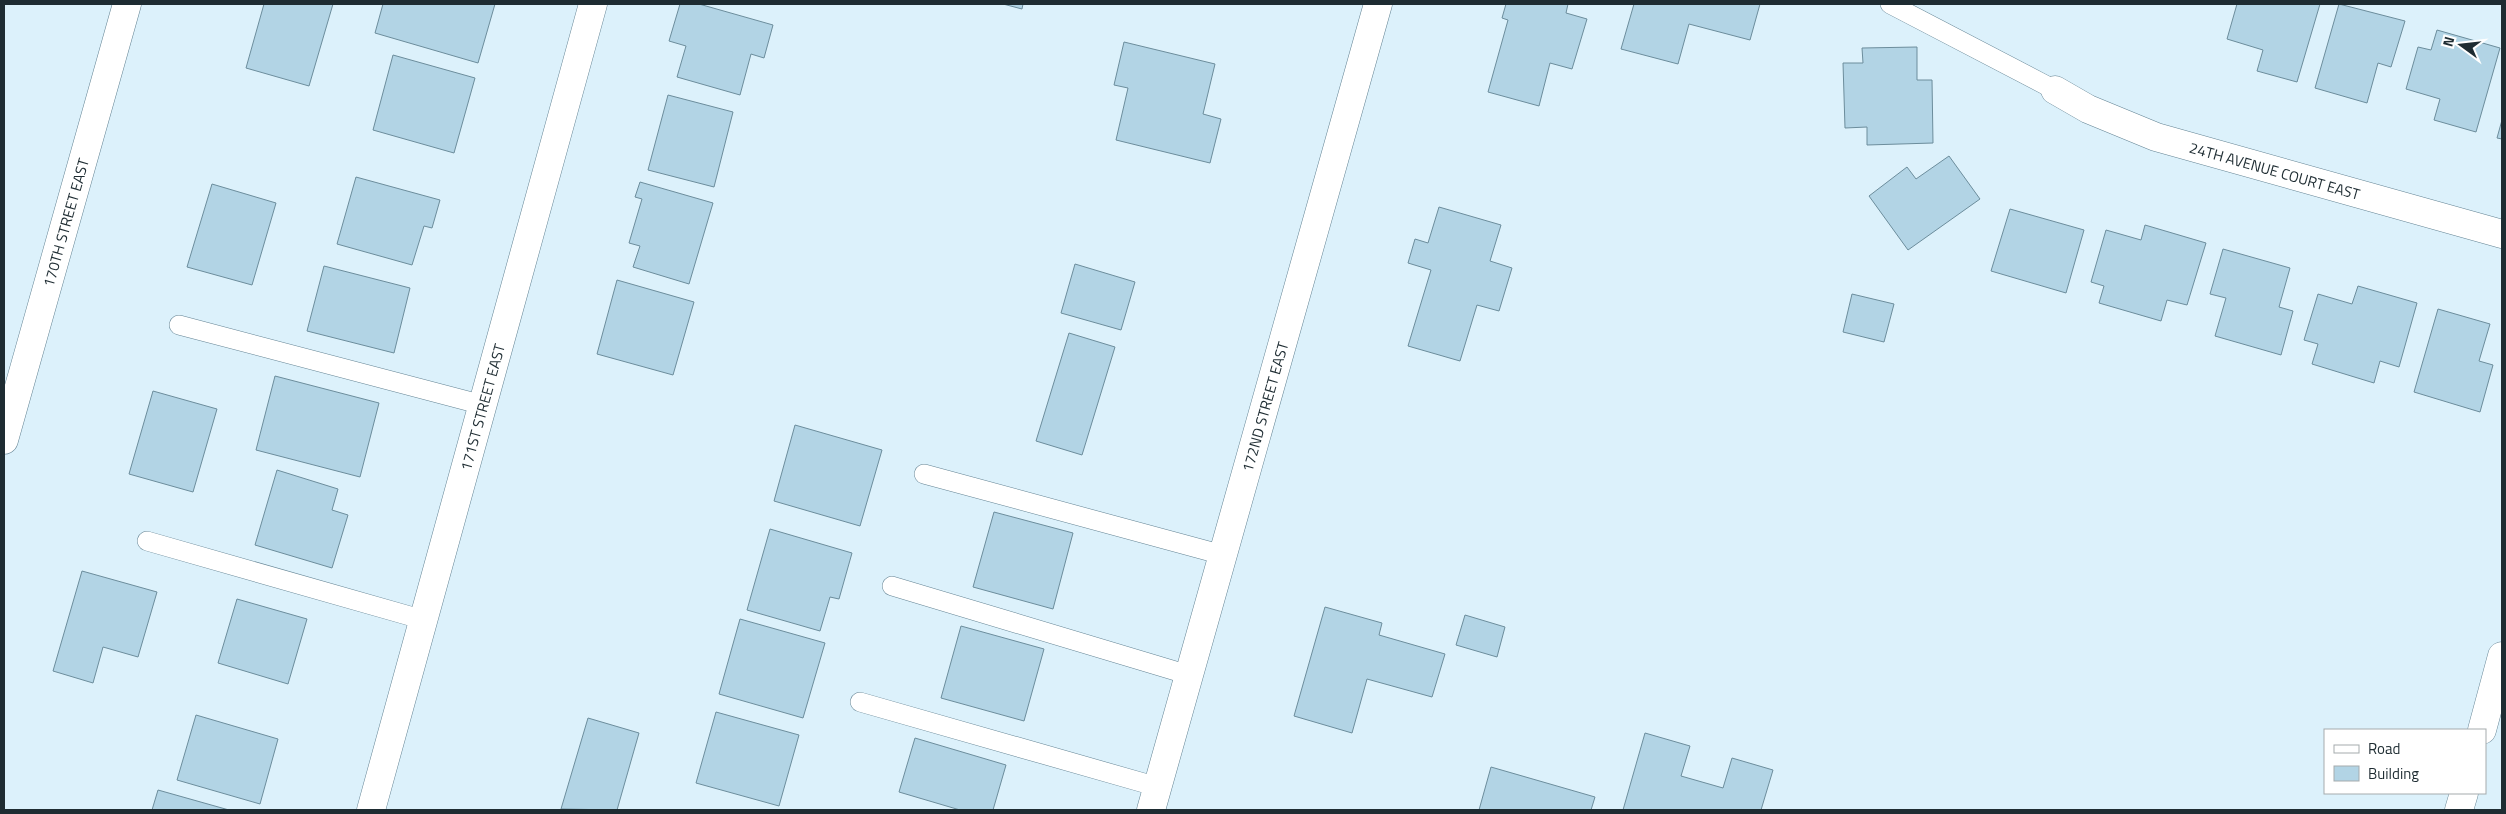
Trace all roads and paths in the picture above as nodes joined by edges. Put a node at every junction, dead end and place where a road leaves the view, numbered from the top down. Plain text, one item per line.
1 (127, 4) edge
2 (593, 4) edge
3 (1378, 4) edge
4 (1890, 4) edge
5 (2055, 90) joint
6 (2502, 234) edge
7 (179, 325) dead end
8 (483, 405) junction
9 (4, 440) edge
10 (924, 474) dead end
11 (147, 541) dead end
12 (1223, 555) junction
13 (892, 586) dead end
14 (424, 620) junction
15 (2502, 656) edge
16 (1189, 676) junction
17 (860, 702) dead end
18 (2482, 729) edge
19 (2464, 794) edge
20 (1154, 799) edge
21 (371, 810) edge
22 (2459, 810) edge

1 - 9 street, 170TH STREET EAST
2 - 8 street, 171ST STREET EAST
3 - 12 street, 172ND STREET EAST
4 - 5 lane
5 - 6 street, 24TH AVENUE COURT EAST
7 - 8 lane
8 - 14 street, 171ST STREET EAST
10 - 12 lane
11 - 14 lane
12 - 16 street, 172ND STREET EAST
13 - 16 lane
14 - 21 street, 171ST STREET EAST
15 - 18 street
16 - 20 street, 172ND STREET EAST
17 - 20 lane
19 - 22 street

